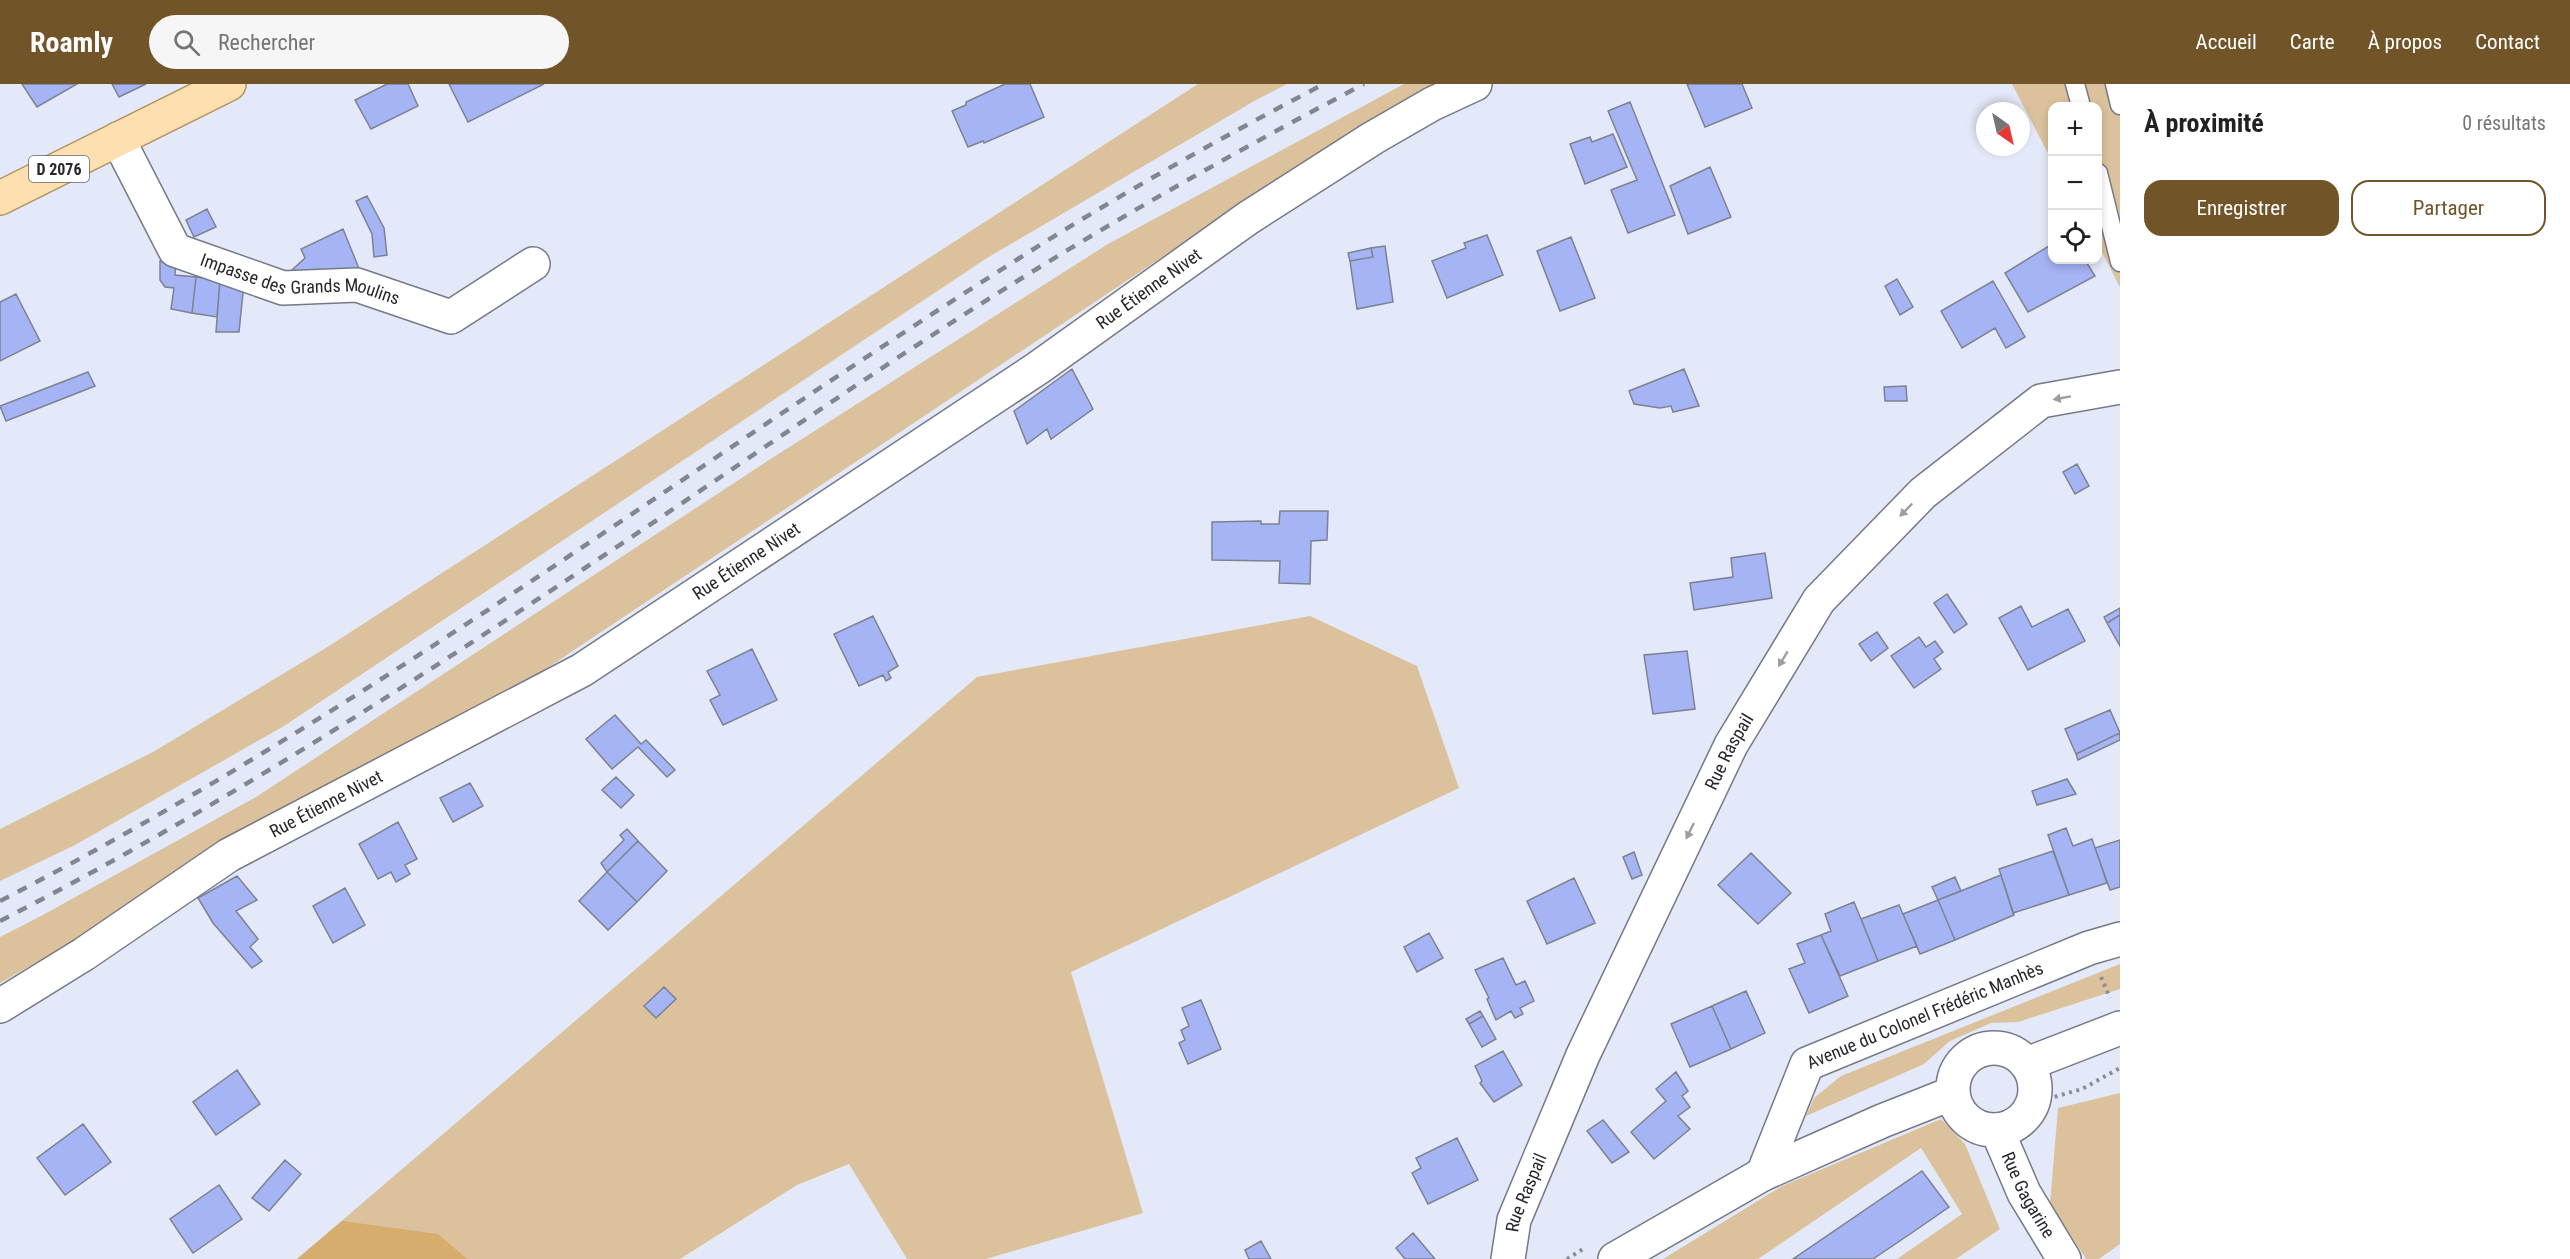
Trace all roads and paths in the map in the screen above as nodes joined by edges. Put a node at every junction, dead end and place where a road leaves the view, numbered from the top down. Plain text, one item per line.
1 (229, 84) edge
2 (1475, 84) edge
3 (2075, 84) edge
4 (2115, 84) edge
5 (2080, 102) edge
6 (2120, 105) edge
7 (118, 139) junction
8 (2102, 192) edge
9 (0, 198) edge
10 (2120, 262) edge
11 (533, 264) dead end
12 (2120, 387) edge
13 (2105, 943) edge
14 (0, 1006) edge
15 (2116, 1015) edge
16 (2027, 1064) junction
17 (2120, 1068) edge
18 (1953, 1093) junction
19 (2033, 1103) junction
20 (1997, 1130) junction
21 (1763, 1174) junction
22 (1508, 1259) edge
23 (1615, 1259) edge
24 (2064, 1259) edge

1 - 7 main road, D 2076
2 - 14 street, Rue Étienne Nivet
3 - 5 lane
4 - 6 lane
7 - 9 main road, D 2076
7 - 11 street, Impasse des Grands Moulins
8 - 10 lane
12 -> 22 street, Rue Raspail
13 - 15 path
13 - 21 street, Avenue du Colonel Frédéric Manhès
15 - 16 street
16 - 18 street
16 - 19 street
17 - 19 path
18 - 20 street
18 - 21 street
19 - 20 street
20 - 24 street, Rue Gagarine
21 - 23 street

